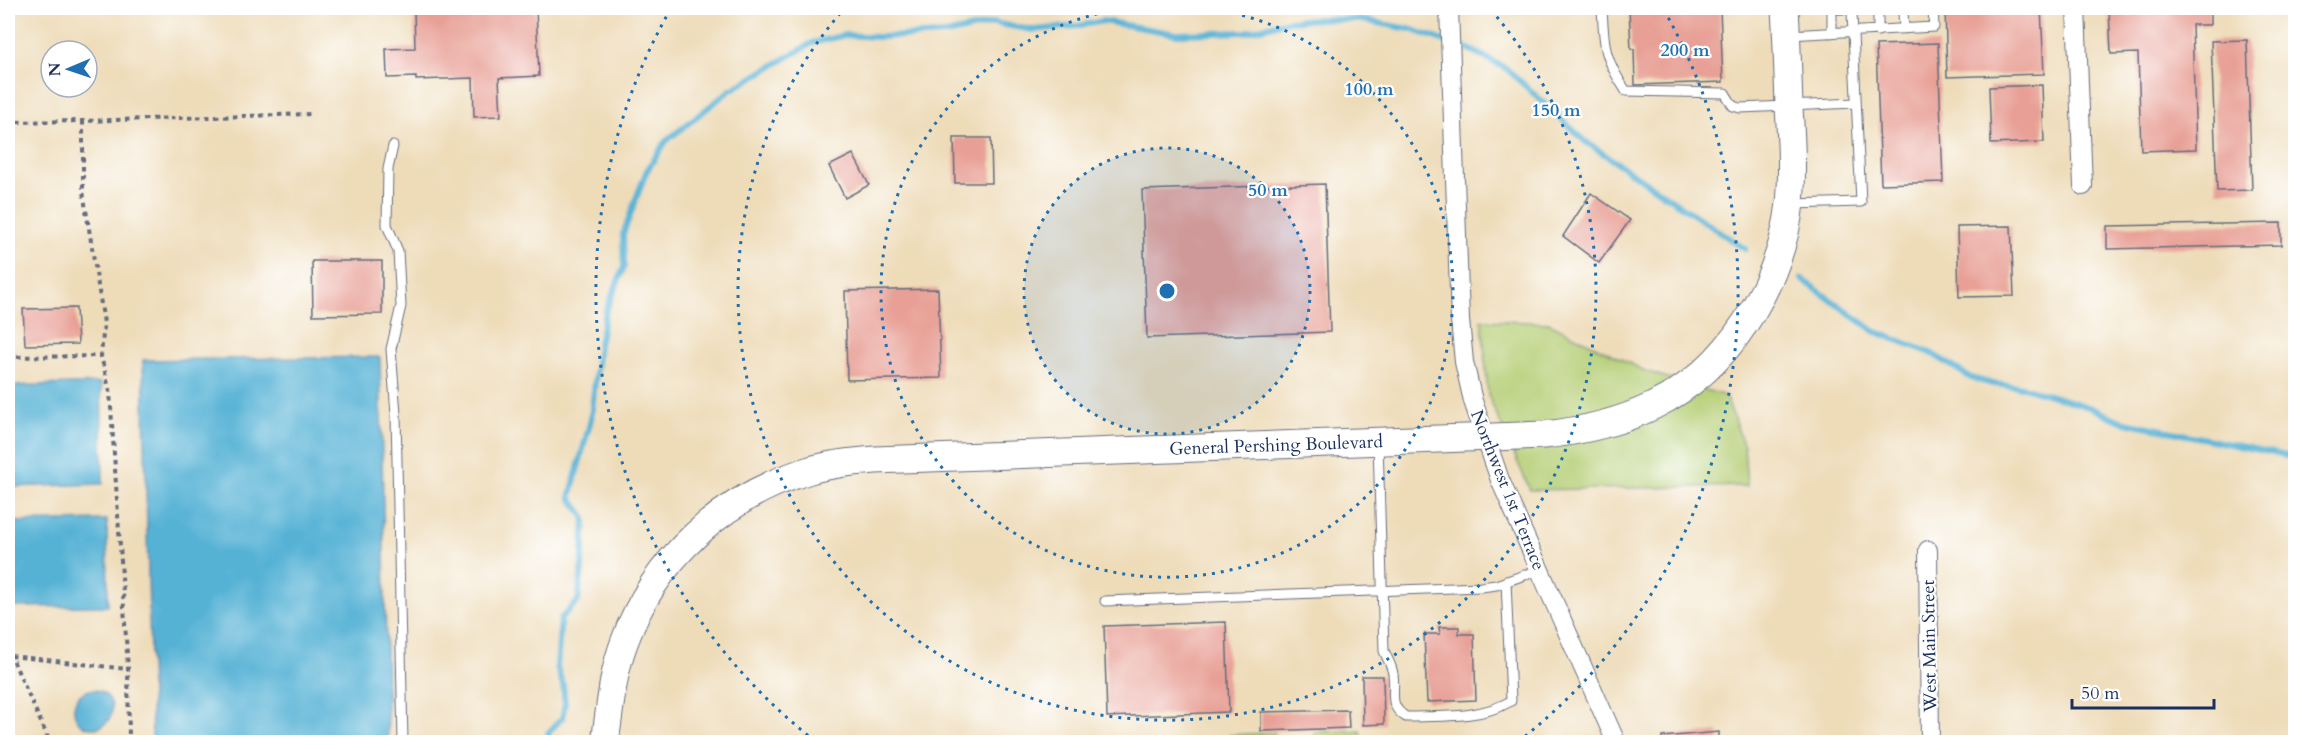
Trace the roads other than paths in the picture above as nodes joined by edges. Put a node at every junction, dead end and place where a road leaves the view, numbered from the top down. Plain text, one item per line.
1 (1449, 8) edge
2 (1602, 8) edge
3 (1785, 8) edge
4 (1832, 8) edge
5 (1933, 8) edge
6 (2076, 8) edge
7 (1903, 11) dead end
8 (1878, 12) dead end
9 (1852, 14) dead end
10 (1904, 29) junction
11 (1878, 31) junction
12 (1853, 32) junction
13 (1832, 33) junction
14 (1786, 35) junction
15 (1856, 103) junction
16 (1789, 106) junction
17 (393, 146) dead end
18 (2083, 186) dead end
19 (1790, 204) junction
20 (1485, 438) junction
21 (1378, 441) junction
22 (1928, 550) dead end
23 (1539, 570) junction
24 (1506, 581) junction
25 (1383, 590) junction
26 (1105, 601) dead end
27 (403, 742) edge
28 (605, 742) edge
29 (1616, 742) edge
30 (1930, 742) edge

1 - 20 street, Northwest 1st Terrace
2 - 16 lane
3 - 14 main road, General Pershing Boulevard
4 - 13 lane
5 - 10 lane
6 - 18 street
7 - 10 lane
8 - 11 lane
9 - 12 lane
10 - 11 lane
11 - 12 lane
12 - 13 lane
12 - 15 lane
13 - 14 lane
14 - 16 main road, General Pershing Boulevard
15 - 16 lane
15 - 19 lane
16 - 19 main road, General Pershing Boulevard
17 - 27 lane
19 - 20 main road, General Pershing Boulevard
20 - 21 main road, General Pershing Boulevard
20 - 23 street, Northwest 1st Terrace
21 - 25 lane
21 - 28 main road, General Pershing Boulevard
22 - 30 street, West Main Street
23 - 24 lane
23 - 29 street, Northwest 1st Terrace
24 - 25 lane
24 - 25 lane
25 - 26 lane

